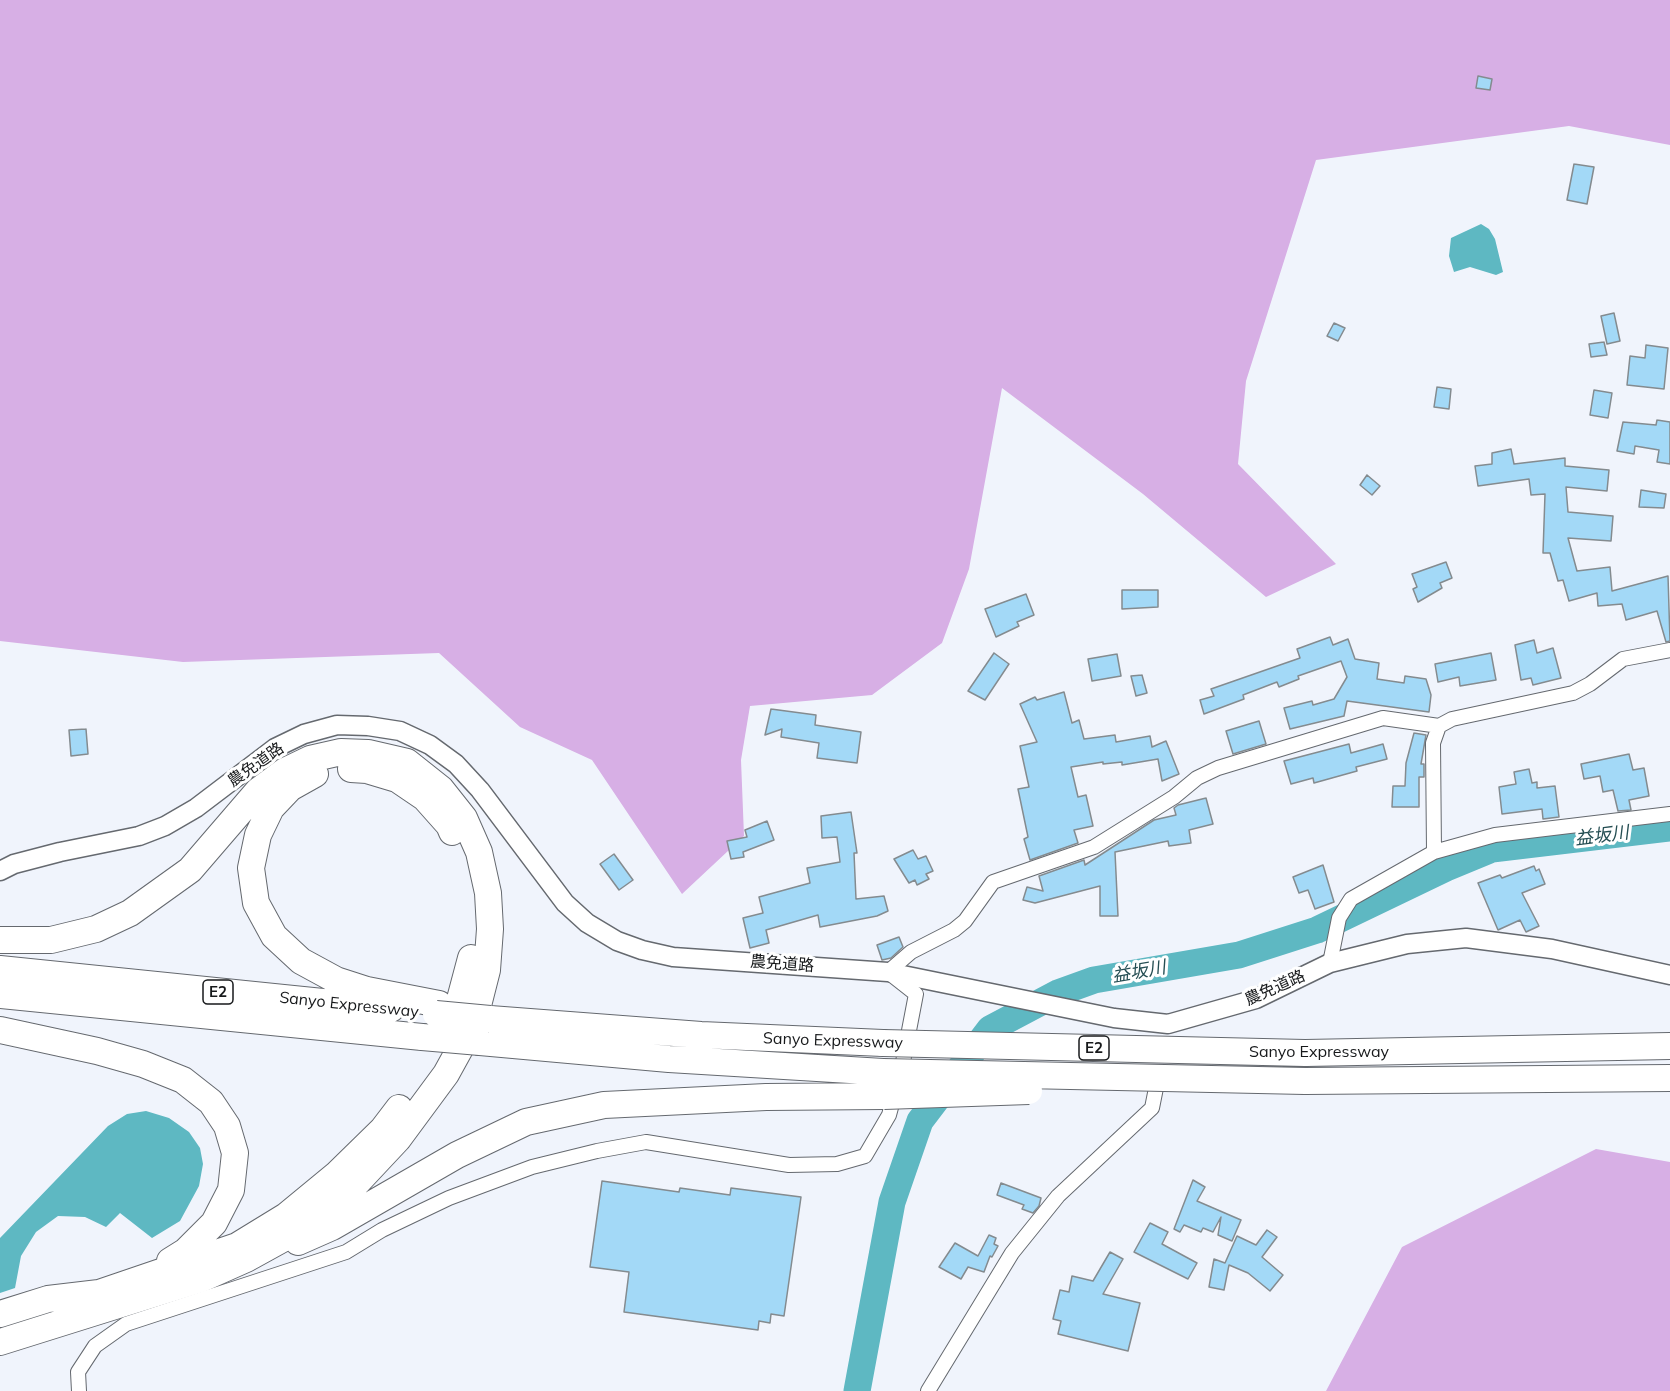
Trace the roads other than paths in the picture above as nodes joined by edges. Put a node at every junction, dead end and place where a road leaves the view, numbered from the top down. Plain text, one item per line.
1 (1670, 650) edge
2 (1439, 726) junction
3 (1670, 814) edge
4 (1434, 852) junction
5 (0, 871) edge
6 (0, 940) edge
7 (1330, 963) junction
8 (0, 969) edge
9 (888, 972) junction
10 (1670, 975) edge
11 (0, 995) edge
12 (438, 1009) junction
13 (1168, 1024) junction
14 (0, 1030) edge
15 (1670, 1046) edge
16 (1670, 1078) edge
17 (884, 1084) junction
18 (246, 1259) junction
19 (136, 1282) junction
20 (0, 1314) edge
21 (0, 1342) edge
22 (79, 1391) edge
23 (928, 1391) edge

1 - 2 street
2 - 4 street
2 - 9 street
3 - 4 street
4 - 7 street
5 - 9 street, 農免道路
6 - 18 highway
7 - 10 street, 農免道路
7 - 13 street, 農免道路
8 - 12 highway, Sanyo Expressway / E2
9 - 13 street, 農免道路
9 - 22 street
11 - 17 highway, Sanyo Expressway / E2, bridge
12 - 15 highway, Sanyo Expressway / E2, bridge
12 - 19 highway
13 - 23 street
14 - 19 highway
16 - 17 highway, Sanyo Expressway, bridge
17 - 18 highway
18 - 21 highway
19 - 20 highway

